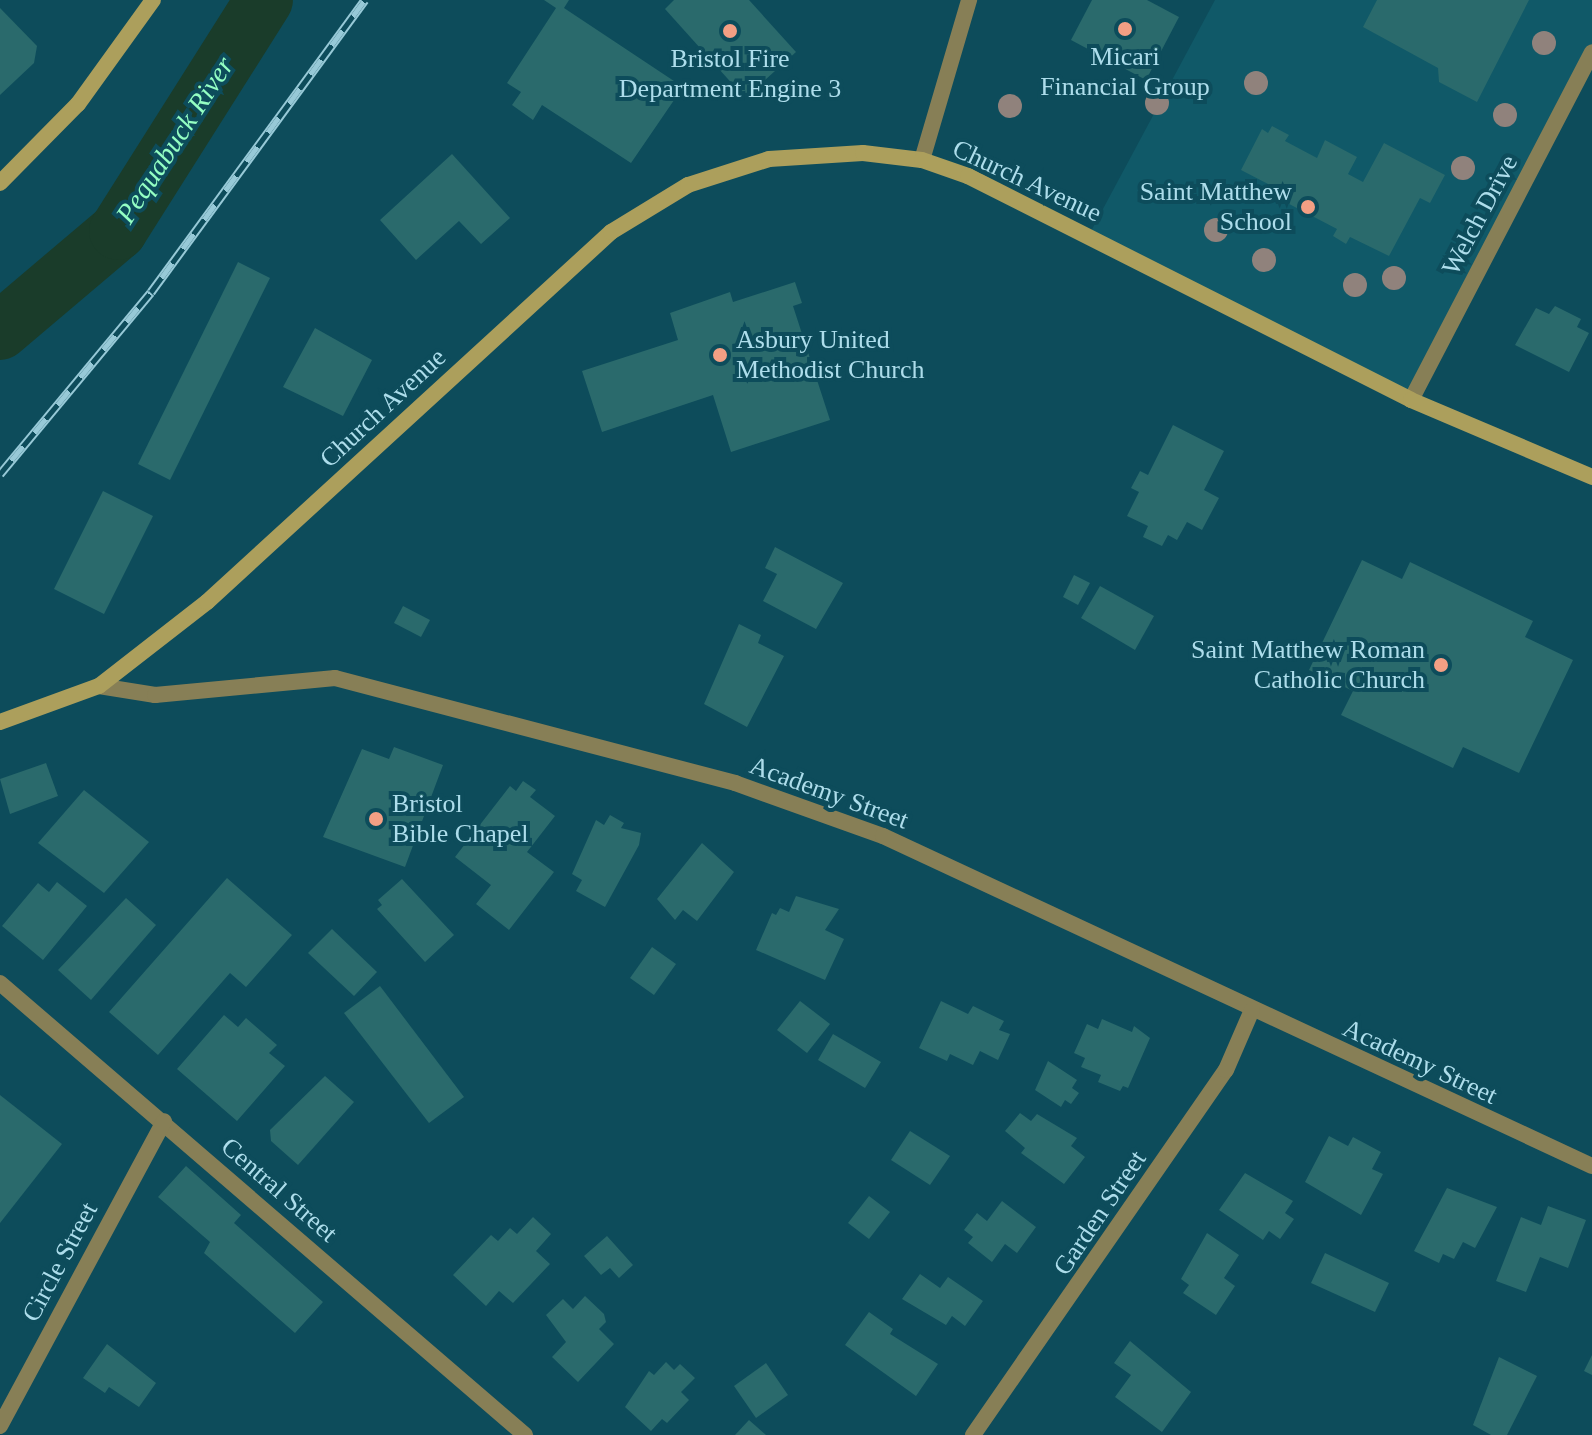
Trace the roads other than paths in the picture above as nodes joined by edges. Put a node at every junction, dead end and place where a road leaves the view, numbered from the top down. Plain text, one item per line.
1 (153, 0) edge
2 (969, 0) edge
3 (1592, 52) edge
4 (922, 160) junction
5 (0, 183) edge
6 (1411, 400) junction
7 (1592, 477) edge
8 (99, 686) junction
9 (0, 722) edge
10 (0, 983) edge
11 (1252, 1010) junction
12 (164, 1121) junction
13 (1592, 1166) edge
14 (0, 1426) edge
15 (525, 1435) edge
16 (973, 1435) edge

1 - 5 main road
2 - 4 street
3 - 6 street, Welch Drive
4 - 6 main road, Church Avenue
4 - 8 main road, Church Avenue
6 - 7 main road, Church Avenue
8 - 9 main road, Academy Street
8 - 11 street, Academy Street
10 - 12 street, Central Street
11 - 13 street, Academy Street
11 - 16 street, Garden Street
12 - 14 street, Circle Street
12 - 15 street, Central Street

